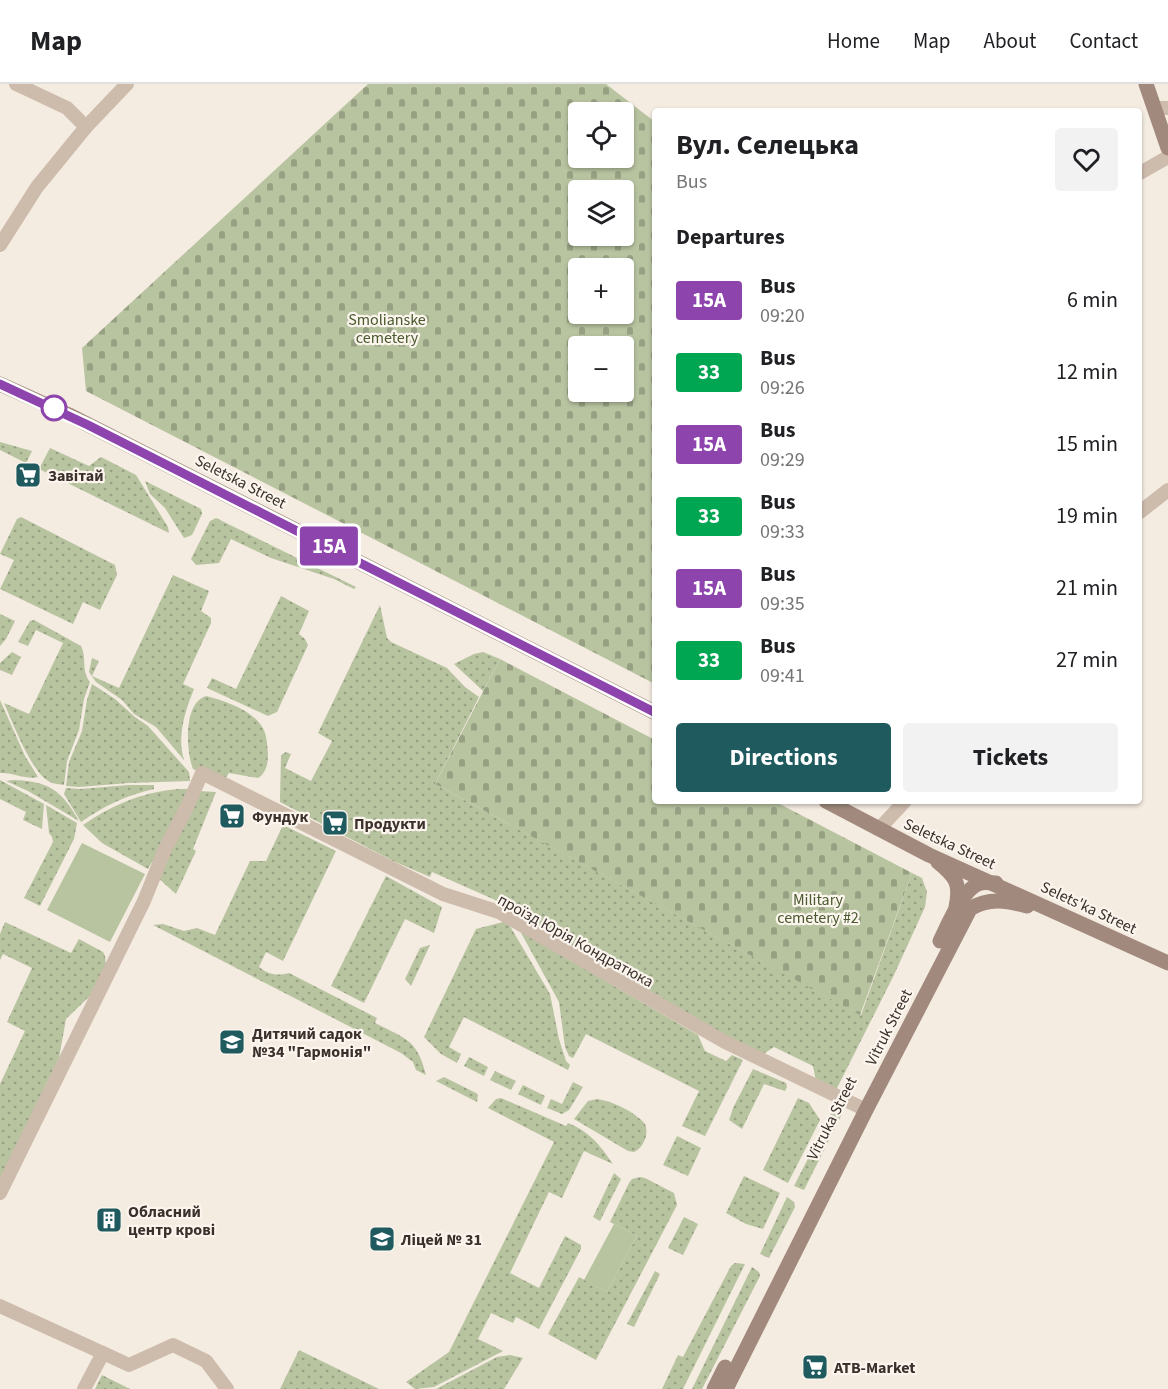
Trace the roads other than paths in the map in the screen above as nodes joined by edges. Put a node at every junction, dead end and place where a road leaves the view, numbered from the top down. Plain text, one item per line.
1 (16, 84) edge
2 (127, 84) edge
3 (1146, 84) edge
4 (1161, 108) edge
5 (86, 127) junction
6 (1168, 148) edge
7 (1168, 157) edge
8 (1142, 172) edge
9 (0, 244) edge
10 (0, 384) edge
11 (1168, 490) edge
12 (1142, 510) edge
13 (652, 711) edge
14 (832, 804) edge
15 (902, 804) edge
16 (879, 829) junction
17 (938, 859) junction
18 (983, 885) junction
19 (1027, 906) junction
20 (963, 909) junction
21 (1168, 963) edge
22 (1168, 971) edge
23 (861, 1108) junction
24 (0, 1193) edge
25 (0, 1306) edge
26 (103, 1353) junction
27 (84, 1389) edge
28 (227, 1389) edge
29 (714, 1389) edge
30 (726, 1389) edge

1 - 5 street
2 - 5 street
3 - 4 main road
4 - 6 main road
5 - 9 street
7 - 8 street
10 - 13 main road, Seletska Street
11 - 12 street
14 - 16 main road, Seletska Street
15 - 16 street
16 - 17 main road, Seletska Street
17 - 18 main road, Seletska Street
17 - 18 main road, Selets'ka Street
17 - 20 main road
18 - 19 main road, Selets'ka Street
18 - 20 main road, Vitruka Street
18 - 21 main road, Selets'ka Street
19 - 20 main road, Selets'ka Street
19 - 22 main road, Selets'ka Street
20 - 23 main road, Vitruka Street
23 - 24 street, проїзд Юрія Кондратюка
23 - 29 main road, Vitruka Street
23 - 30 main road
25 - 26 street
26 - 27 street
26 - 28 street

